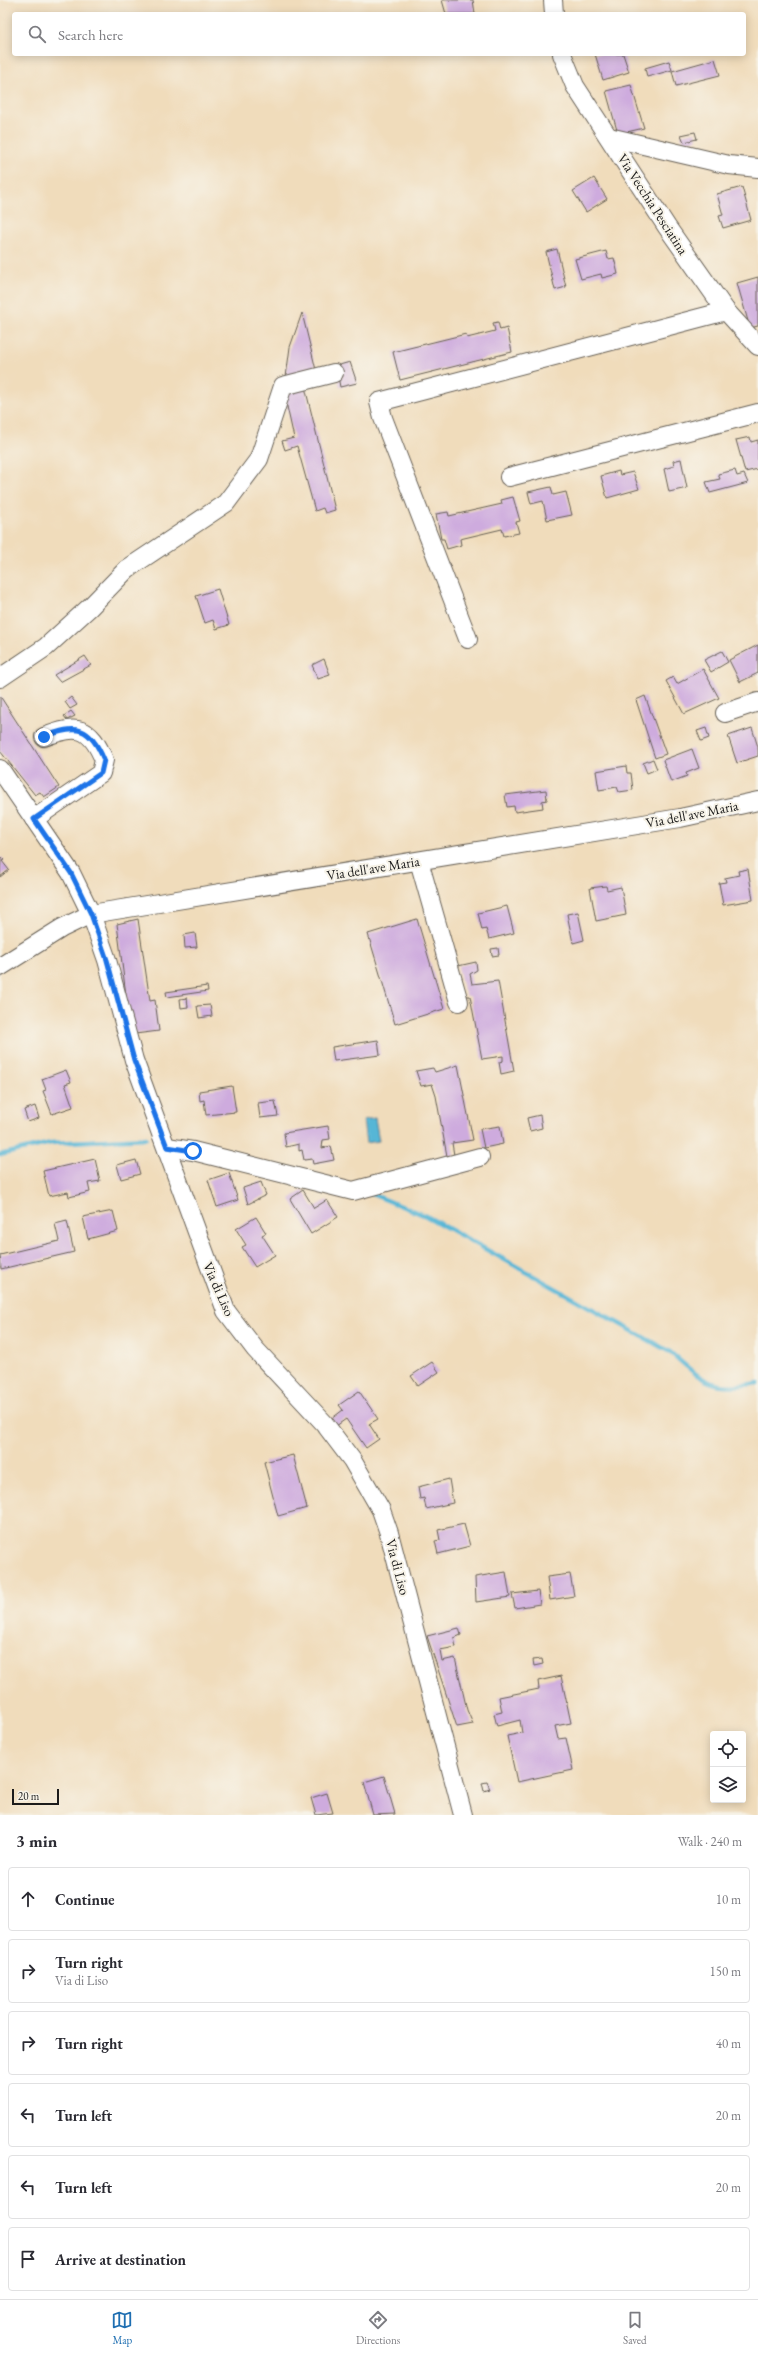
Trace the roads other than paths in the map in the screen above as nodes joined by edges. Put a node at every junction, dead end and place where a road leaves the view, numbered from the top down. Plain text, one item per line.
1 (553, 0) edge
2 (554, 12) edge
3 (563, 56) edge
4 (609, 137) junction
5 (758, 168) edge
6 (726, 311) junction
7 (758, 346) edge
8 (334, 373) dead end
9 (758, 412) edge
10 (509, 477) dead end
11 (468, 639) dead end
12 (0, 678) edge
13 (758, 702) edge
14 (725, 713) dead end
15 (44, 737) dead end
16 (0, 769) edge
17 (758, 801) edge
18 (34, 819) junction
19 (419, 861) junction
20 (91, 914) junction
21 (0, 967) edge
22 (458, 1002) dead end
23 (167, 1147) junction
24 (480, 1157) dead end
25 (463, 1815) edge

1 - 2 street
3 - 4 street, Via Vecchia Pesciatina
4 - 5 street
4 - 6 street, Via Vecchia Pesciatina
6 - 7 street, Via Vecchia Pesciatina
6 - 11 street
8 - 12 street
9 - 10 street
13 - 14 street
15 - 18 street
16 - 18 street, Via di Liso
17 - 19 street, Via dell'ave Maria
18 - 20 street, Via di Liso
19 - 20 street, Via dell'ave Maria
19 - 22 street
20 - 21 street, Via dell'ave Maria
20 - 23 street, Via di Liso
23 - 24 street
23 - 25 street, Via di Liso

